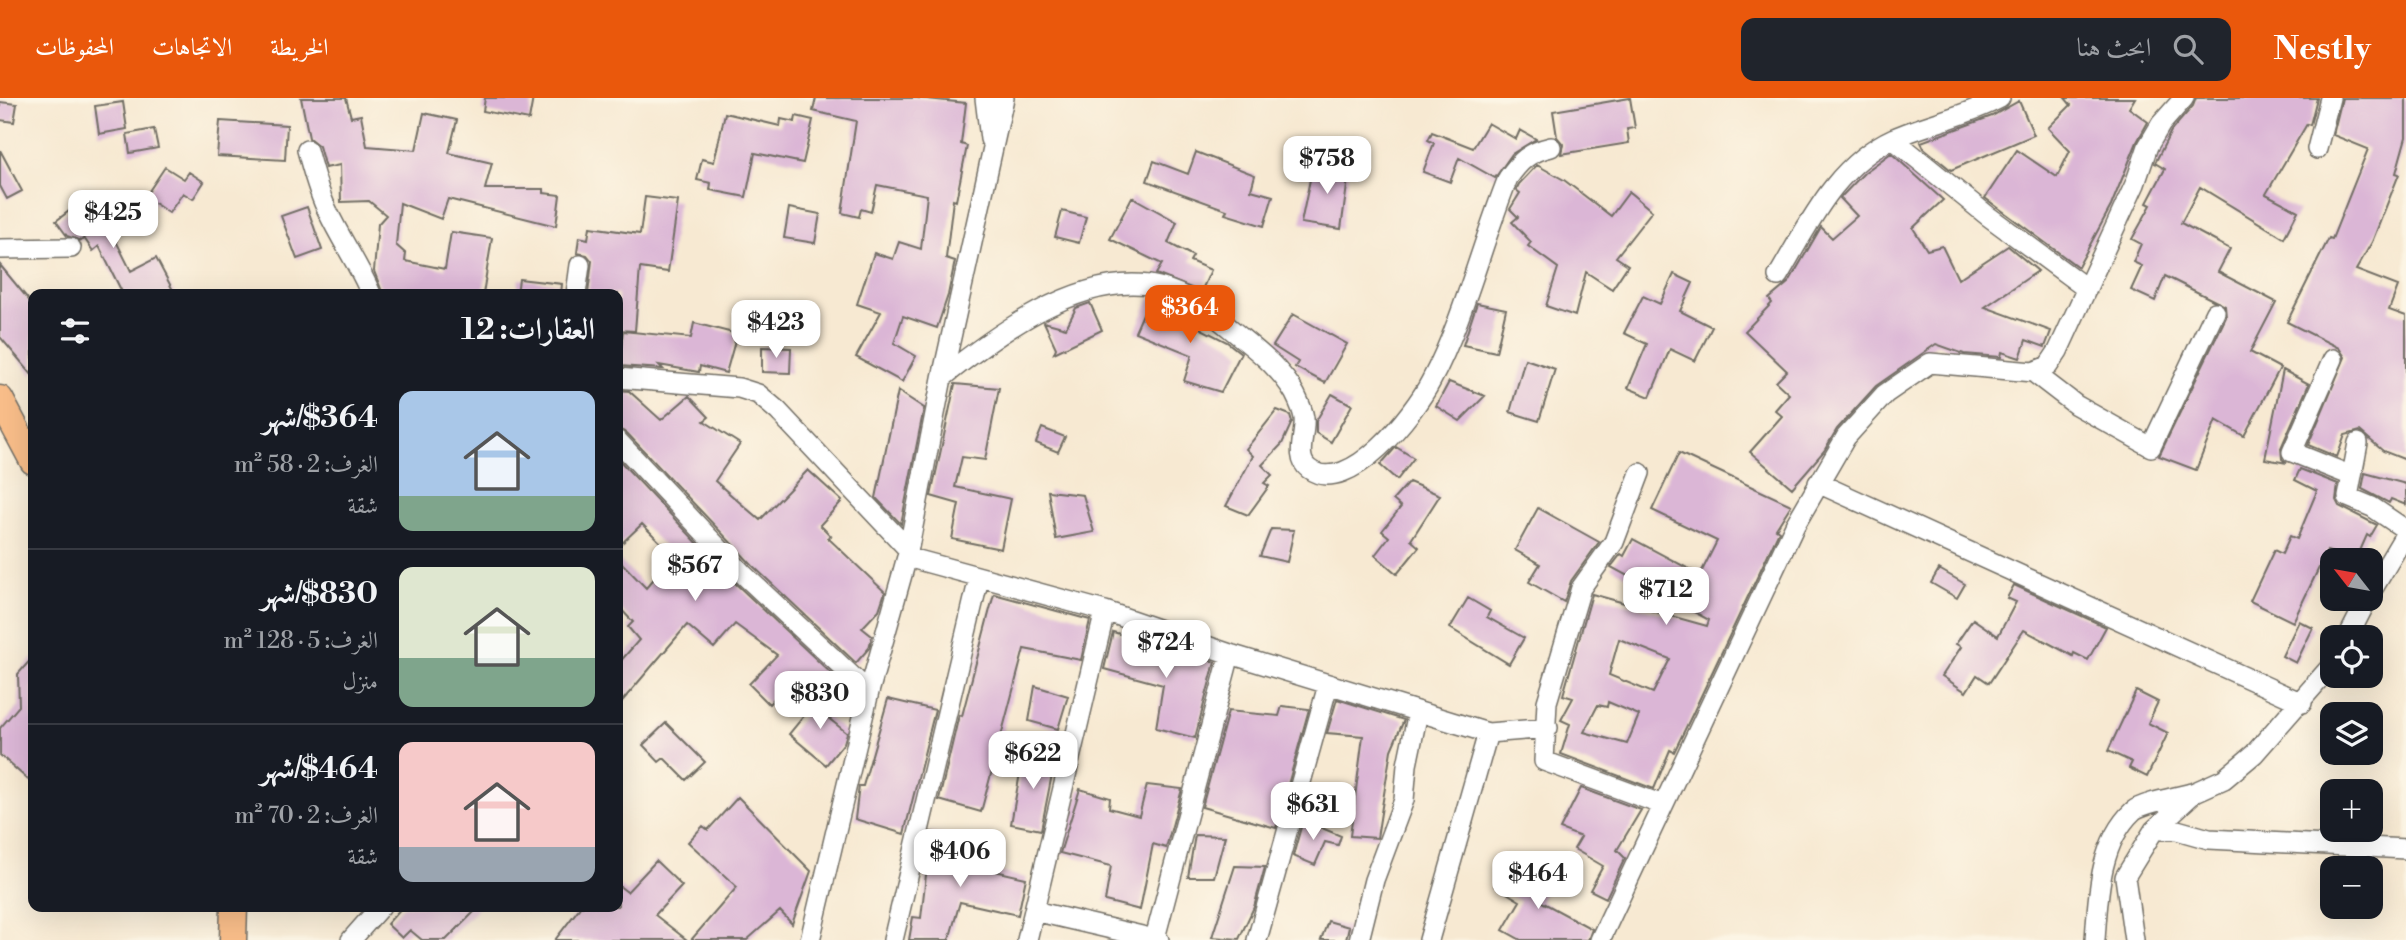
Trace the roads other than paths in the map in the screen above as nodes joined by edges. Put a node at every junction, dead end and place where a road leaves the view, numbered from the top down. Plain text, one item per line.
1 (985, 98) edge
2 (1004, 98) edge
3 (2000, 98) edge
4 (2185, 98) edge
5 (2330, 98) edge
6 (1893, 139) junction
7 (1551, 147) dead end
8 (991, 149) junction
9 (2317, 149) dead end
10 (307, 150) dead end
11 (71, 248) dead end
12 (0, 249) edge
13 (580, 265) dead end
14 (1778, 276) dead end
15 (369, 289) edge
16 (577, 289) edge
17 (2087, 289) junction
18 (2215, 312) dead end
19 (2333, 359) dead end
20 (2033, 372) junction
21 (623, 378) edge
22 (942, 378) junction
23 (0, 399) edge
24 (2358, 443) dead end
25 (623, 446) edge
26 (28, 452) edge
27 (1640, 473) dead end
28 (2352, 477) junction
29 (1818, 483) junction
30 (2406, 532) edge
31 (907, 553) junction
32 (2384, 570) edge
33 (979, 579) junction
34 (1105, 611) junction
35 (1230, 654) junction
36 (2320, 680) edge
37 (1328, 685) junction
38 (869, 692) junction
39 (2302, 702) junction
40 (1418, 712) junction
41 (1548, 728) junction
42 (1488, 733) junction
43 (2195, 792) junction
44 (1663, 805) junction
45 (2154, 830) junction
46 (2406, 849) edge
47 (1034, 911) junction
48 (234, 912) edge
49 (376, 912) edge
50 (1157, 939) edge
51 (233, 940) edge
52 (351, 940) edge
53 (810, 940) edge
54 (893, 940) edge
55 (1027, 940) edge
56 (1257, 940) edge
57 (1359, 940) edge
58 (1429, 940) edge
59 (1600, 940) edge
60 (2095, 940) edge
61 (2134, 940) edge

1 - 8 street
2 - 8 street
3 - 6 street
4 - 17 street
5 - 9 street
6 - 14 street
6 - 17 street
7 - 22 street
8 - 22 street
10 - 15 street
11 - 12 street
13 - 16 street
17 - 20 street
18 - 20 street
19 - 28 street
20 - 29 street
21 - 31 street
22 - 31 street
23 - 26 main road
24 - 28 street
25 - 38 street
27 - 41 street
28 - 30 street
29 - 39 street
29 - 44 street
30 - 32 street
31 - 33 street
31 - 38 street
33 - 34 street
33 - 54 street
34 - 35 street
34 - 47 street
35 - 37 street
35 - 50 street
36 - 39 street
37 - 40 street
37 - 56 street
38 - 53 street
39 - 43 street
40 - 42 street
40 - 57 street
41 - 42 street
41 - 44 street
42 - 58 street
43 - 45 street
43 - 60 street
44 - 59 street
45 - 46 street
45 - 61 street
47 - 50 street
47 - 55 street
48 - 51 main road
49 - 52 street

